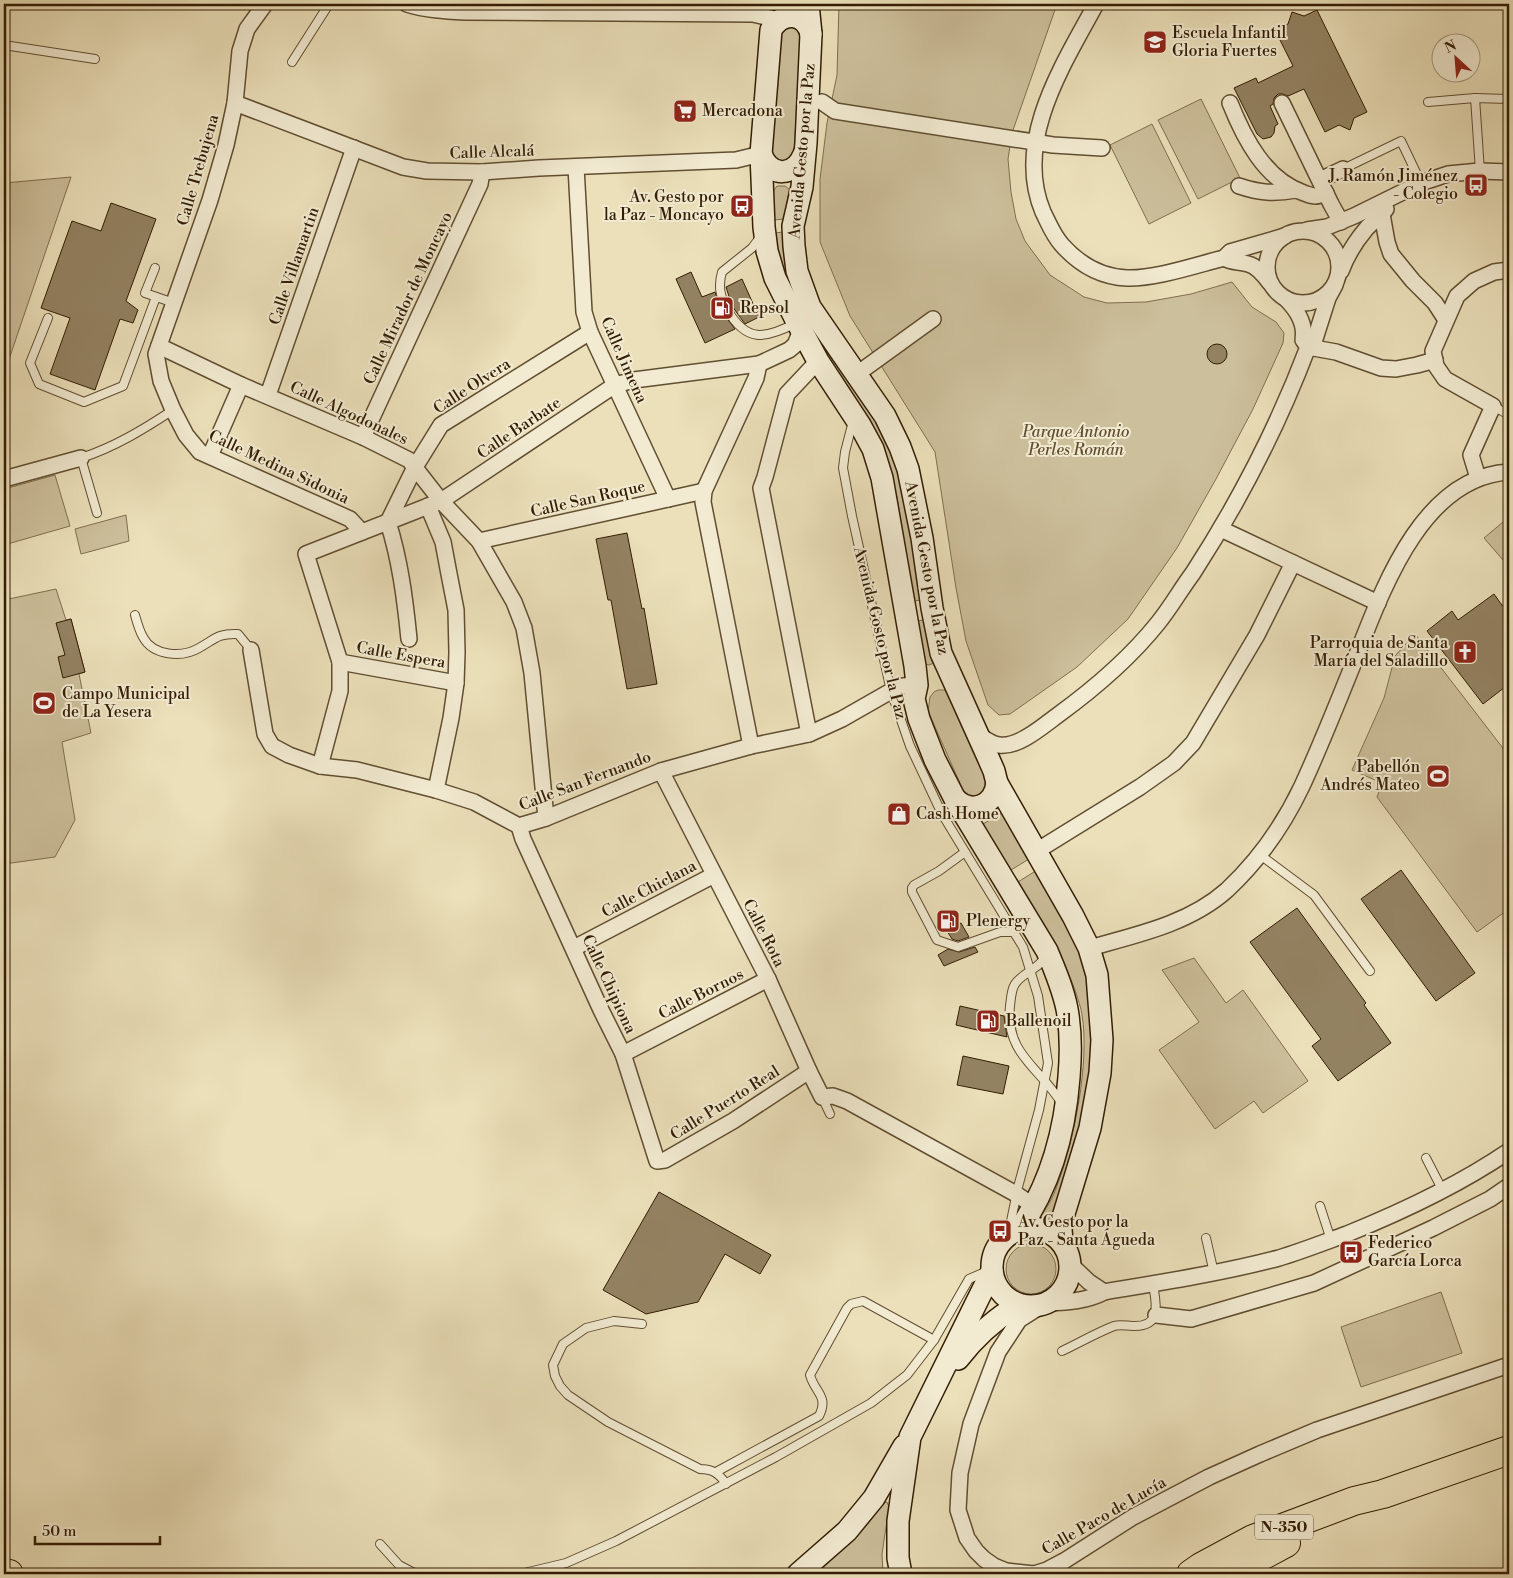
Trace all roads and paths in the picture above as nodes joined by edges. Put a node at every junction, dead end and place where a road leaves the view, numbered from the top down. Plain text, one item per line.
1 (265, 4) edge
2 (329, 4) edge
3 (407, 4) edge
4 (808, 4) edge
5 (1096, 4) edge
6 (518, 8) edge
7 (641, 9) edge
8 (779, 12) edge
9 (812, 34) junction
10 (4, 45) edge
11 (96, 59) dead end
12 (292, 62) dead end
13 (1475, 98) junction
14 (1508, 99) edge
15 (236, 102) junction
16 (822, 102) dead end
17 (1428, 102) dead end
18 (1230, 103) dead end
19 (1282, 103) dead end
20 (1036, 142) junction
21 (354, 148) junction
22 (1102, 148) dead end
23 (762, 154) junction
24 (804, 154) junction
25 (576, 167) junction
26 (1342, 170) joint
27 (482, 172) junction
28 (1480, 172) junction
29 (1509, 172) edge
30 (1421, 183) junction
31 (1239, 186) dead end
32 (1323, 186) junction
33 (1296, 190) junction
34 (1394, 198) junction
35 (1382, 214) junction
36 (1341, 222) junction
37 (764, 227) junction
38 (1303, 231) junction
39 (1285, 236) junction
40 (1224, 258) junction
41 (155, 268) dead end
42 (1509, 270) edge
43 (1337, 280) junction
44 (1272, 286) junction
45 (156, 297) junction
46 (1286, 299) junction
47 (174, 303) junction
48 (48, 318) dead end
49 (933, 319) dead end
50 (1446, 320) junction
51 (799, 326) junction
52 (590, 332) junction
53 (158, 346) junction
54 (1308, 347) junction
55 (1435, 360) junction
56 (818, 361) junction
57 (759, 364) junction
58 (857, 374) junction
59 (241, 385) junction
60 (615, 386) junction
61 (268, 395) junction
62 (1493, 406) junction
63 (173, 410) junction
64 (853, 414) junction
65 (1509, 415) edge
66 (363, 437) junction
67 (210, 456) junction
68 (81, 458) junction
69 (415, 467) junction
70 (1509, 472) edge
71 (1478, 478) junction
72 (4, 479) edge
73 (704, 491) junction
74 (668, 499) junction
75 (435, 504) junction
76 (97, 513) dead end
77 (388, 522) junction
78 (1222, 529) junction
79 (362, 532) junction
80 (479, 541) junction
81 (1293, 562) junction
82 (1378, 603) junction
83 (134, 615) dead end
84 (409, 639) dead end
85 (251, 650) joint
86 (340, 662) junction
87 (955, 682) junction
88 (456, 683) junction
89 (917, 685) junction
90 (891, 692) junction
91 (809, 734) junction
92 (979, 735) junction
93 (1010, 745) junction
94 (751, 746) junction
95 (320, 766) junction
96 (661, 771) junction
97 (995, 777) junction
98 (436, 790) junction
99 (955, 799) junction
100 (546, 818) junction
101 (519, 826) junction
102 (965, 852) junction
103 (1035, 852) junction
104 (1260, 854) junction
105 (714, 875) junction
106 (1014, 932) junction
107 (574, 948) junction
108 (1089, 948) junction
109 (1047, 951) junction
110 (1031, 971) junction
111 (1370, 971) dead end
112 (768, 979) junction
113 (623, 1054) junction
114 (809, 1071) junction
115 (1044, 1080) junction
116 (822, 1097) junction
117 (1066, 1112) junction
118 (830, 1114) dead end
119 (1509, 1151) edge
120 (1426, 1158) dead end
121 (657, 1161) joint
122 (1509, 1186) edge
123 (1443, 1191) junction
124 (1016, 1194) junction
125 (1034, 1206) junction
126 (1320, 1206) dead end
127 (1014, 1233) junction
128 (1206, 1238) dead end
129 (1331, 1240) junction
130 (1062, 1242) junction
131 (1070, 1265) junction
132 (992, 1270) junction
133 (1214, 1273) junction
134 (1153, 1284) junction
135 (1104, 1292) junction
136 (1046, 1304) junction
137 (1019, 1305) junction
138 (1156, 1315) junction
139 (642, 1324) dead end
140 (934, 1340) junction
141 (1062, 1351) dead end
142 (1509, 1365) edge
143 (910, 1437) junction
144 (1509, 1450) edge
145 (716, 1472) junction
146 (726, 1484) junction
147 (1383, 1494) junction
148 (380, 1544) dead end
149 (4, 1574) edge
150 (9, 1574) edge
151 (416, 1574) edge
152 (520, 1574) edge
153 (798, 1574) edge
154 (901, 1574) edge
155 (915, 1574) edge
156 (1192, 1574) edge
157 (1234, 1574) edge

1 - 15 street, Calle Trebujena
2 - 12 lane
3 - 6 street
4 - 9 main road, Avenida Gesto por la Paz
5 - 20 street
6 - 7 street
7 - 8 street
8 - 9 main road
8 - 23 main road, Avenida Gesto por la Paz
9 - 24 main road, Avenida Gesto por la Paz
10 - 11 lane
13 - 14 lane
13 - 17 lane
13 - 28 lane
15 - 21 street, Calle Alcalá
15 - 47 street, Calle Trebujena
16 - 20 street
18 - 33 street
19 - 32 street
20 - 22 street
20 - 40 street
21 - 27 street, Calle Alcalá
21 - 61 street, Calle Villamartin
23 - 24 main road
23 - 25 street, Calle Alcalá
23 - 37 main road, Avenida Gesto por la Paz
24 - 58 main road, Avenida Gesto por la Paz
25 - 27 street, Calle Alcalá
25 - 52 street, Calle Jimena
26 - 30 lane
26 - 32 street
27 - 66 street, Calle Mirador de Moncayo
28 - 29 street
28 - 30 street
30 - 34 street
31 - 33 street
32 - 33 street
32 - 36 street
34 - 35 street
34 - 36 street
35 - 43 street
35 - 50 street
36 - 38 street
37 - 51 main road, Avenida Gesto por la Paz
37 - 51 lane
38 - 39 street
38 - 43 street
39 - 40 street
39 - 44 street
40 - 44 street
41 - 45 lane
42 - 50 street
43 - 46 street
43 - 54 street
44 - 46 street
45 - 47 lane
45 - 48 lane
46 - 54 street
47 - 53 street, Calle Trebujena
49 - 58 street
50 - 55 street
51 - 56 main road, Avenida Gesto por la Paz
51 - 57 street, Calle Barbate
52 - 60 street, Calle Jimena
52 - 69 street, Calle Olvera
53 - 59 street, Calle Algodonales
53 - 63 street, Calle Medina Sidonia
54 - 55 street
54 - 78 street
55 - 62 street
56 - 64 main road, Avenida Gesto por la Paz
56 - 91 street
57 - 60 street, Calle Barbate
57 - 73 street
58 - 87 main road, Avenida Gesto por la Paz
59 - 61 street, Calle Algodonales
59 - 67 street
60 - 74 street, Calle Jimena
60 - 75 street, Calle Barbate
61 - 66 street, Calle Algodonales
62 - 65 lane
62 - 71 street
63 - 67 street, Calle Medina Sidonia
63 - 68 lane
64 - 89 main road, Avenida Gesto por la Paz
64 - 90 lane, Avenida Gosto por la Paz
66 - 69 street, Calle Algodonales
67 - 79 street, Calle Medina Sidonia
68 - 72 street
68 - 76 lane
69 - 75 street, Calle Algodonales
69 - 77 street, Calle Olvera
70 - 71 street
71 - 82 street
73 - 74 street, Calle San Roque
73 - 94 street
74 - 80 street, Calle San Roque
75 - 77 street, Calle Barbate
75 - 80 street, Calle Algodonales
75 - 88 street
77 - 79 street, Calle Barbate
77 - 84 street
78 - 81 street
78 - 93 street
79 - 86 street, Calle Barbate
80 - 100 street, Calle Algodonales
81 - 82 street
81 - 103 street
82 - 104 street
83 - 85 lane
85 - 95 street, Calle San Fernando
86 - 88 street, Calle Espera
86 - 95 street
87 - 89 main road
87 - 92 main road, Avenida Gesto por la Paz
88 - 98 street
89 - 90 street, Calle San Fernando
89 - 99 main road, Avenida Gesto por la Paz
90 - 91 street, Calle San Fernando
90 - 102 lane, Avenida Gosto por la Paz
91 - 94 street, Calle San Fernando
92 - 93 street
92 - 97 main road, Avenida Gesto por la Paz
93 - 97 street
94 - 96 street, Calle San Fernando
95 - 98 street, Calle San Fernando
96 - 100 street, Calle San Fernando
96 - 105 street, Calle Rota
97 - 99 main road
97 - 103 main road, Avenida Gesto por la Paz
98 - 101 street, Calle San Fernando
99 - 109 main road, Avenida Gesto por la Paz
100 - 101 street, Calle San Fernando
101 - 107 street, Calle Chipiona
102 - 106 lane, Avenida Gosto por la Paz
102 - 106 lane
103 - 108 main road, Avenida Gesto por la Paz
104 - 108 street
104 - 111 lane
105 - 107 street, Calle Chiclana
105 - 112 street, Calle Rota
106 - 110 lane, Avenida Gosto por la Paz
107 - 113 street, Calle Chipiona
108 - 130 main road, Avenida Gesto por la Paz
109 - 110 lane
109 - 117 main road, Avenida Gesto por la Paz
110 - 115 lane, Avenida Gosto por la Paz
110 - 115 lane
112 - 113 street, Calle Bornos
112 - 114 street, Calle Rota
113 - 121 street, Calle Chipiona
114 - 116 street, Calle Rota
114 - 121 street, Calle Puerto Real
115 - 117 lane
115 - 124 lane, Avenida Gosto por la Paz
116 - 118 lane, Calle Rota
116 - 124 street
117 - 125 main road, Avenida Gesto por la Paz
119 - 123 street
120 - 123 lane
122 - 138 street
123 - 129 street
124 - 125 street
124 - 127 lane, Avenida Gosto por la Paz
125 - 127 main road
126 - 129 lane
127 - 130 main road
127 - 132 main road
128 - 133 lane
129 - 133 street
130 - 131 main road
131 - 135 street
131 - 136 main road
132 - 137 main road
132 - 140 lane
132 - 143 main road
133 - 134 street
134 - 135 street
134 - 138 lane
135 - 136 street
136 - 137 main road
136 - 142 street, Calle Paco de Lucía
137 - 155 main road
138 - 141 lane
139 - 145 lane
140 - 145 lane
140 - 146 lane
143 - 153 main road
143 - 154 main road
144 - 147 highway, N-350
145 - 146 lane
146 - 152 lane
147 - 156 highway, N-350
147 - 157 highway, N-350
148 - 151 lane
149 - 150 highway

